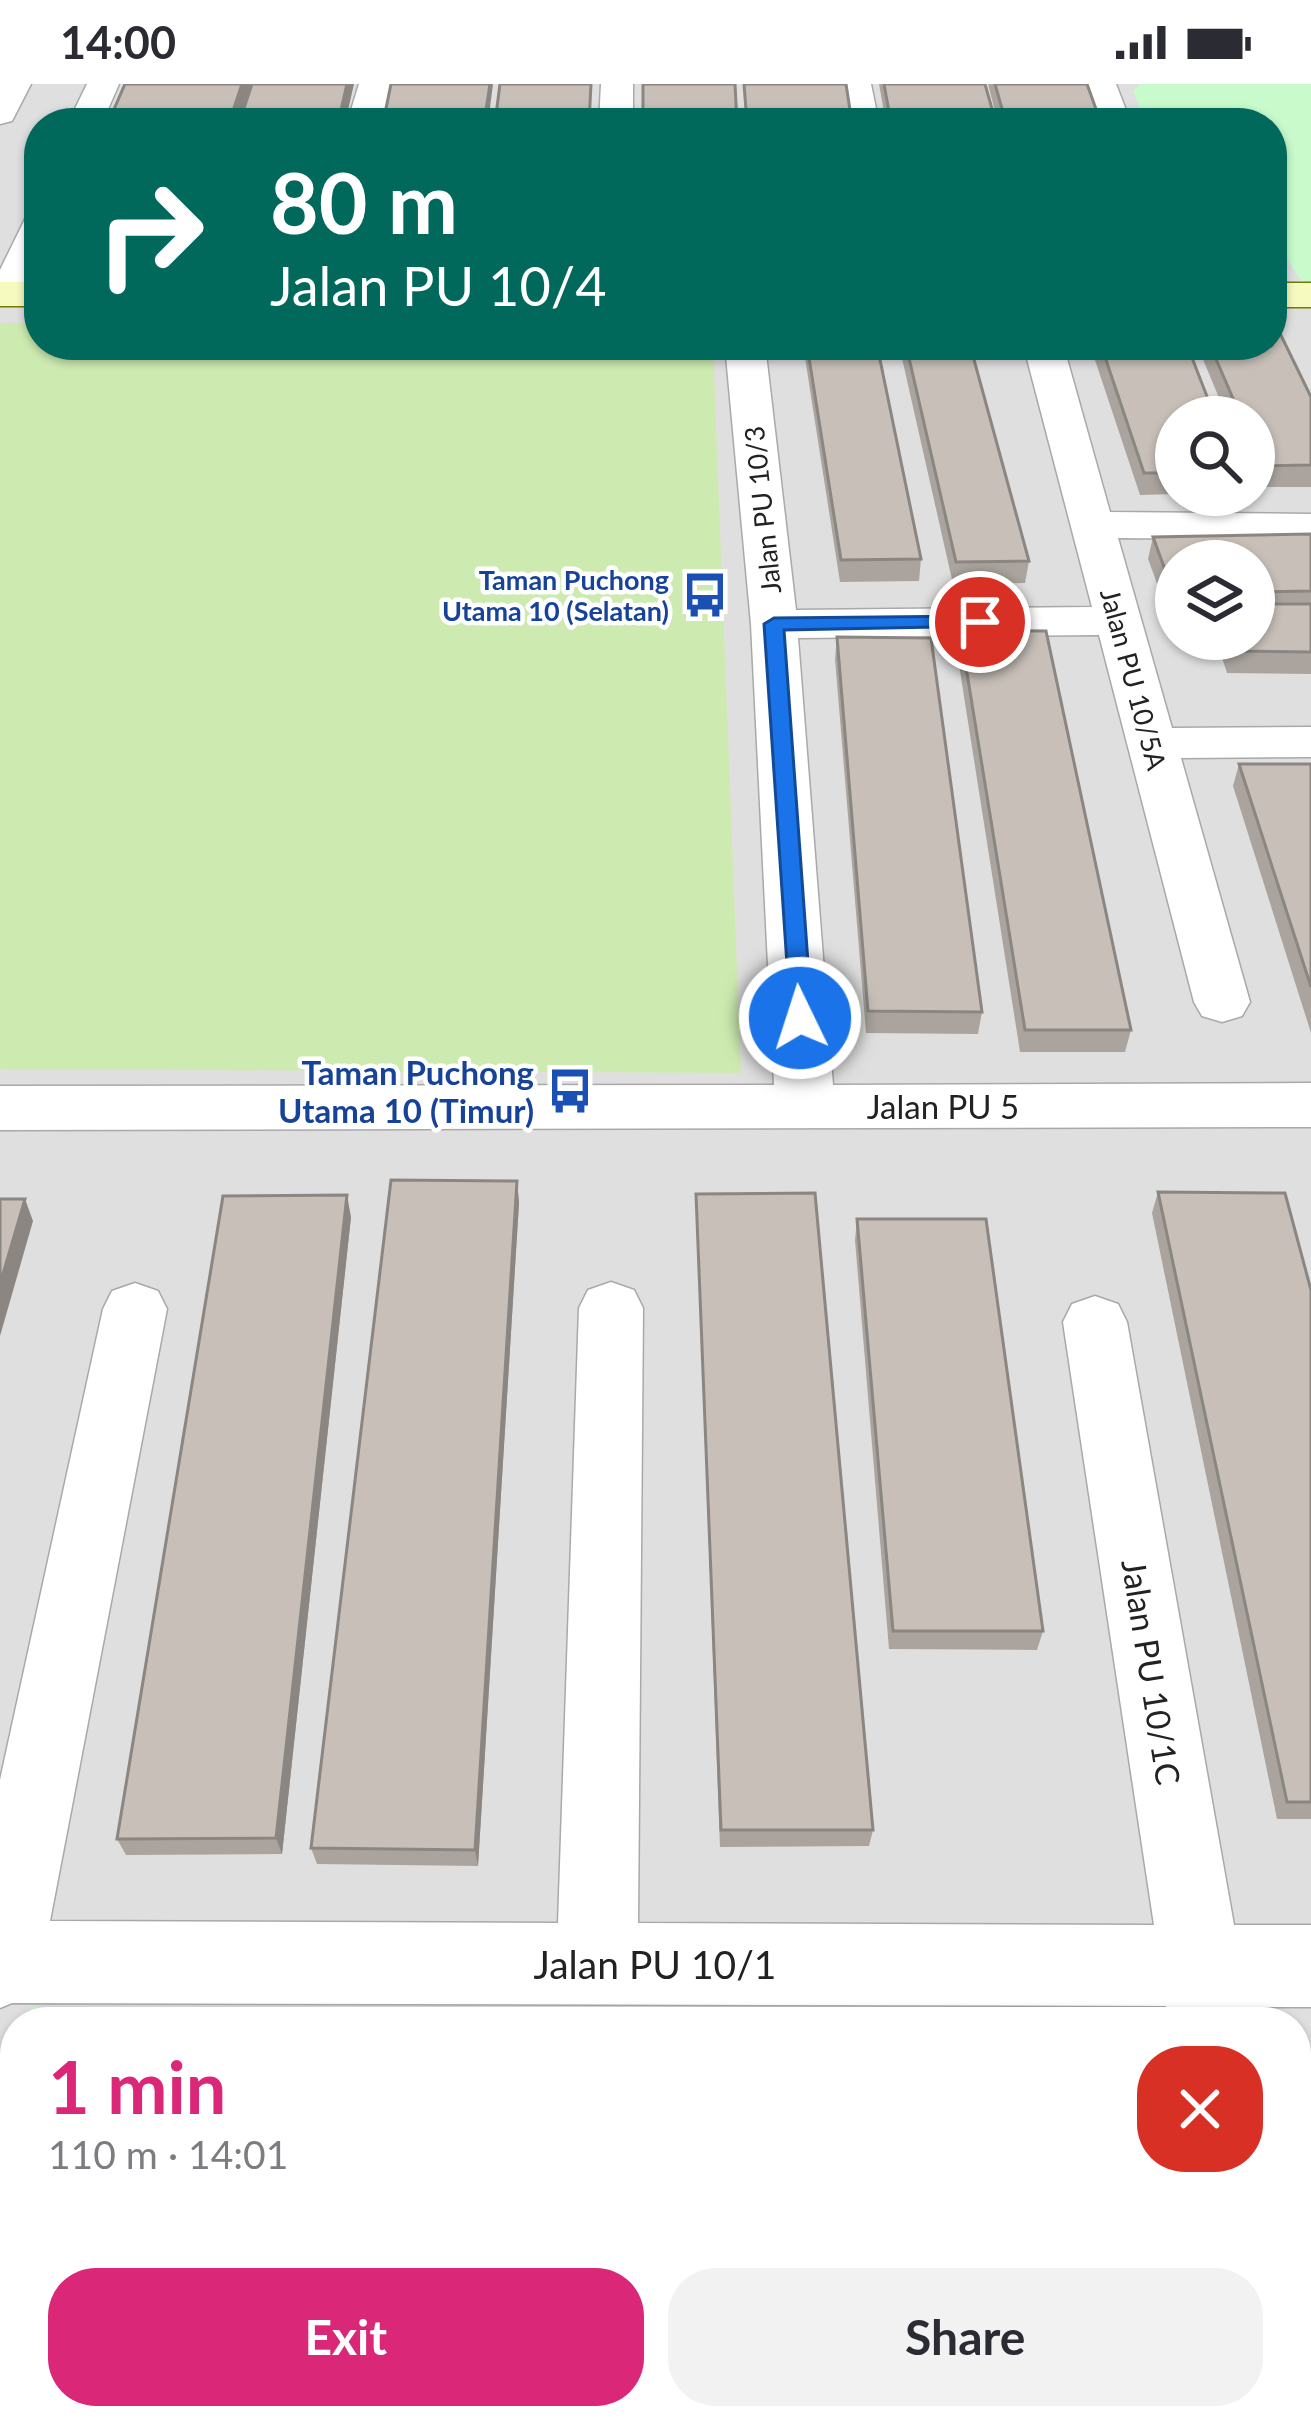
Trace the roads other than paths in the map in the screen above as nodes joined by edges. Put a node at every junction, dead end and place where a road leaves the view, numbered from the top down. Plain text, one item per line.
1 (15, 84) edge
2 (0, 114) edge
3 (747, 360) edge
4 (1047, 360) edge
5 (1092, 525) junction
6 (1311, 527) edge
7 (1118, 621) junction
8 (774, 624) junction
9 (1311, 742) edge
10 (1151, 743) junction
11 (1222, 1002) dead end
12 (1311, 1105) edge
13 (805, 1106) junction
14 (0, 1108) edge
15 (611, 1308) dead end
16 (135, 1309) dead end
17 (1095, 1322) dead end
18 (597, 1963) junction
19 (0, 1964) edge
20 (1311, 1966) edge
21 (1204, 1994) edge

1 - 2 street
3 - 8 street, Jalan PU 10/3
4 - 5 street, Jalan PU 10/5A
5 - 6 street
5 - 7 street, Jalan PU 10/5A
7 - 8 street
7 - 10 street, Jalan PU 10/5A
8 - 13 street, Jalan PU 10/3
9 - 10 street
10 - 11 street, Jalan PU 10/5A
12 - 13 street, Jalan PU 5
13 - 14 street, Jalan PU 5
15 - 18 street
16 - 19 street
17 - 21 street, Jalan PU 10/1C
18 - 19 street, Jalan PU 10/1
18 - 21 street, Jalan PU 10/1
20 - 21 street, Jalan PU 10/1

